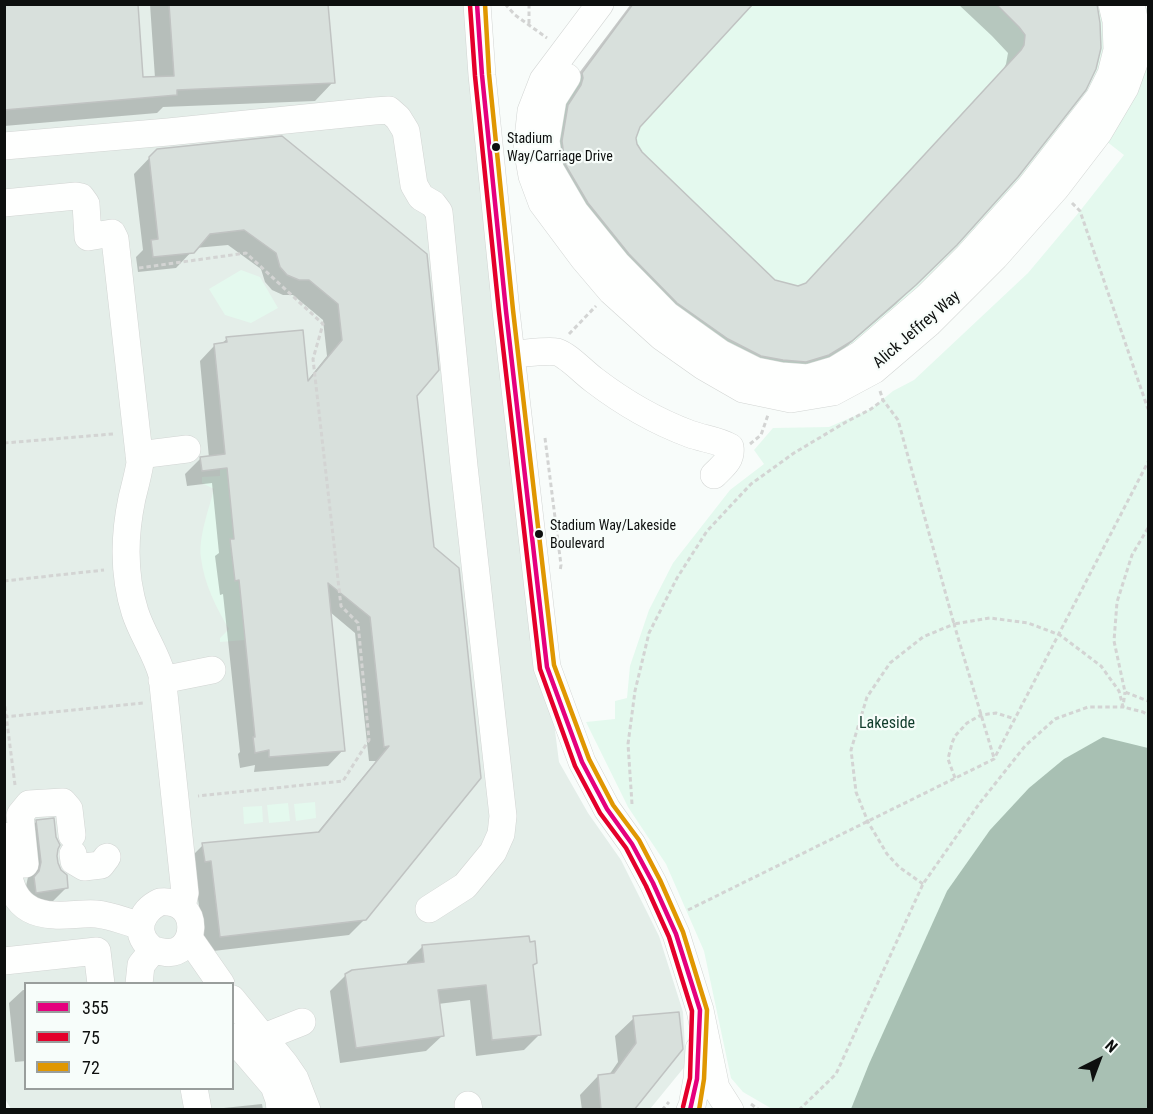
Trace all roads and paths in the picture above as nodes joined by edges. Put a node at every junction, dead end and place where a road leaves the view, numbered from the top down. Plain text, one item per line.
1 (477, 4) edge
2 (505, 4) edge
3 (529, 4) edge
4 (600, 4) edge
5 (621, 4) edge
6 (1112, 4) edge
7 (1131, 4) edge
8 (529, 25) junction
9 (565, 50) junction
10 (4, 146) edge
11 (1056, 188) junction
12 (4, 203) edge
13 (118, 270) junction
14 (611, 291) junction
15 (556, 352) junction
16 (511, 354) junction
17 (772, 395) junction
18 (1149, 409) edge
19 (543, 432) dead end
20 (4, 443) edge
21 (138, 443) junction
22 (187, 449) dead end
23 (731, 454) junction
24 (1149, 462) edge
25 (714, 475) dead end
26 (1149, 528) edge
27 (126, 567) junction
28 (560, 575) dead end
29 (4, 580) edge
30 (954, 624) junction
31 (1060, 635) junction
32 (212, 670) dead end
33 (163, 690) junction
34 (1125, 692) junction
35 (4, 699) edge
36 (1149, 701) edge
37 (1123, 707) junction
38 (981, 715) junction
39 (1149, 716) edge
40 (6, 717) edge
41 (1015, 719) junction
42 (994, 759) junction
43 (954, 778) junction
44 (15, 785) dead end
45 (175, 798) junction
46 (632, 803) dead end
47 (868, 822) junction
48 (4, 836) edge
49 (107, 857) dead end
50 (923, 884) junction
51 (9, 892) edge
52 (182, 907) junction
53 (429, 909) dead end
54 (684, 912) dead end
55 (45, 915) junction
56 (141, 926) junction
57 (189, 938) junction
58 (153, 950) junction
59 (4, 961) edge
60 (101, 982) edge
61 (140, 982) edge
62 (220, 982) edge
63 (234, 1001) edge
64 (700, 1010) junction
65 (302, 1022) dead end
66 (264, 1037) junction
67 (234, 1040) edge
68 (194, 1090) edge
69 (278, 1101) edge
70 (198, 1110) edge
71 (307, 1110) edge
72 (690, 1110) edge
73 (730, 1110) edge
74 (799, 1110) edge

1 - 16 street
2 - 8 path
3 - 8 path
4 - 9 street, Alick Jeffrey Way
5 - 6 street
7 - 11 street, Alick Jeffrey Way
8 - 9 path
9 - 14 street, Alick Jeffrey Way
10 - 53 street
11 - 17 street, Alick Jeffrey Way
11 - 18 path
12 - 13 street
13 - 21 street
13 - 45 path
14 - 15 path
14 - 17 street, Alick Jeffrey Way
15 - 16 street
15 - 23 street
16 - 64 street
17 - 23 path
19 - 28 path
20 - 21 path
21 - 22 street
21 - 27 street
23 - 25 street
24 - 31 path
26 - 34 path
27 - 29 path
27 - 33 street
30 - 31 path
30 - 38 path
30 - 46 path
30 - 47 path
31 - 37 path
31 - 41 path
32 - 33 street
33 - 40 path
33 - 45 street
34 - 36 path
34 - 37 path
35 - 40 path
37 - 39 path
37 - 50 path
38 - 41 path
38 - 42 path
38 - 43 path
40 - 44 path
41 - 42 path
42 - 43 path
43 - 47 path
45 - 52 street
47 - 50 path
47 - 54 path
48 - 51 street
49 - 55 street
50 - 74 path
51 - 55 street
52 - 56 street
52 - 57 street
55 - 56 street
56 - 58 street
57 - 58 street
57 - 62 street
58 - 61 street
59 - 60 street
63 - 66 street
64 - 72 street
64 - 73 street
65 - 66 street
66 - 71 street
67 - 69 street
68 - 70 street

